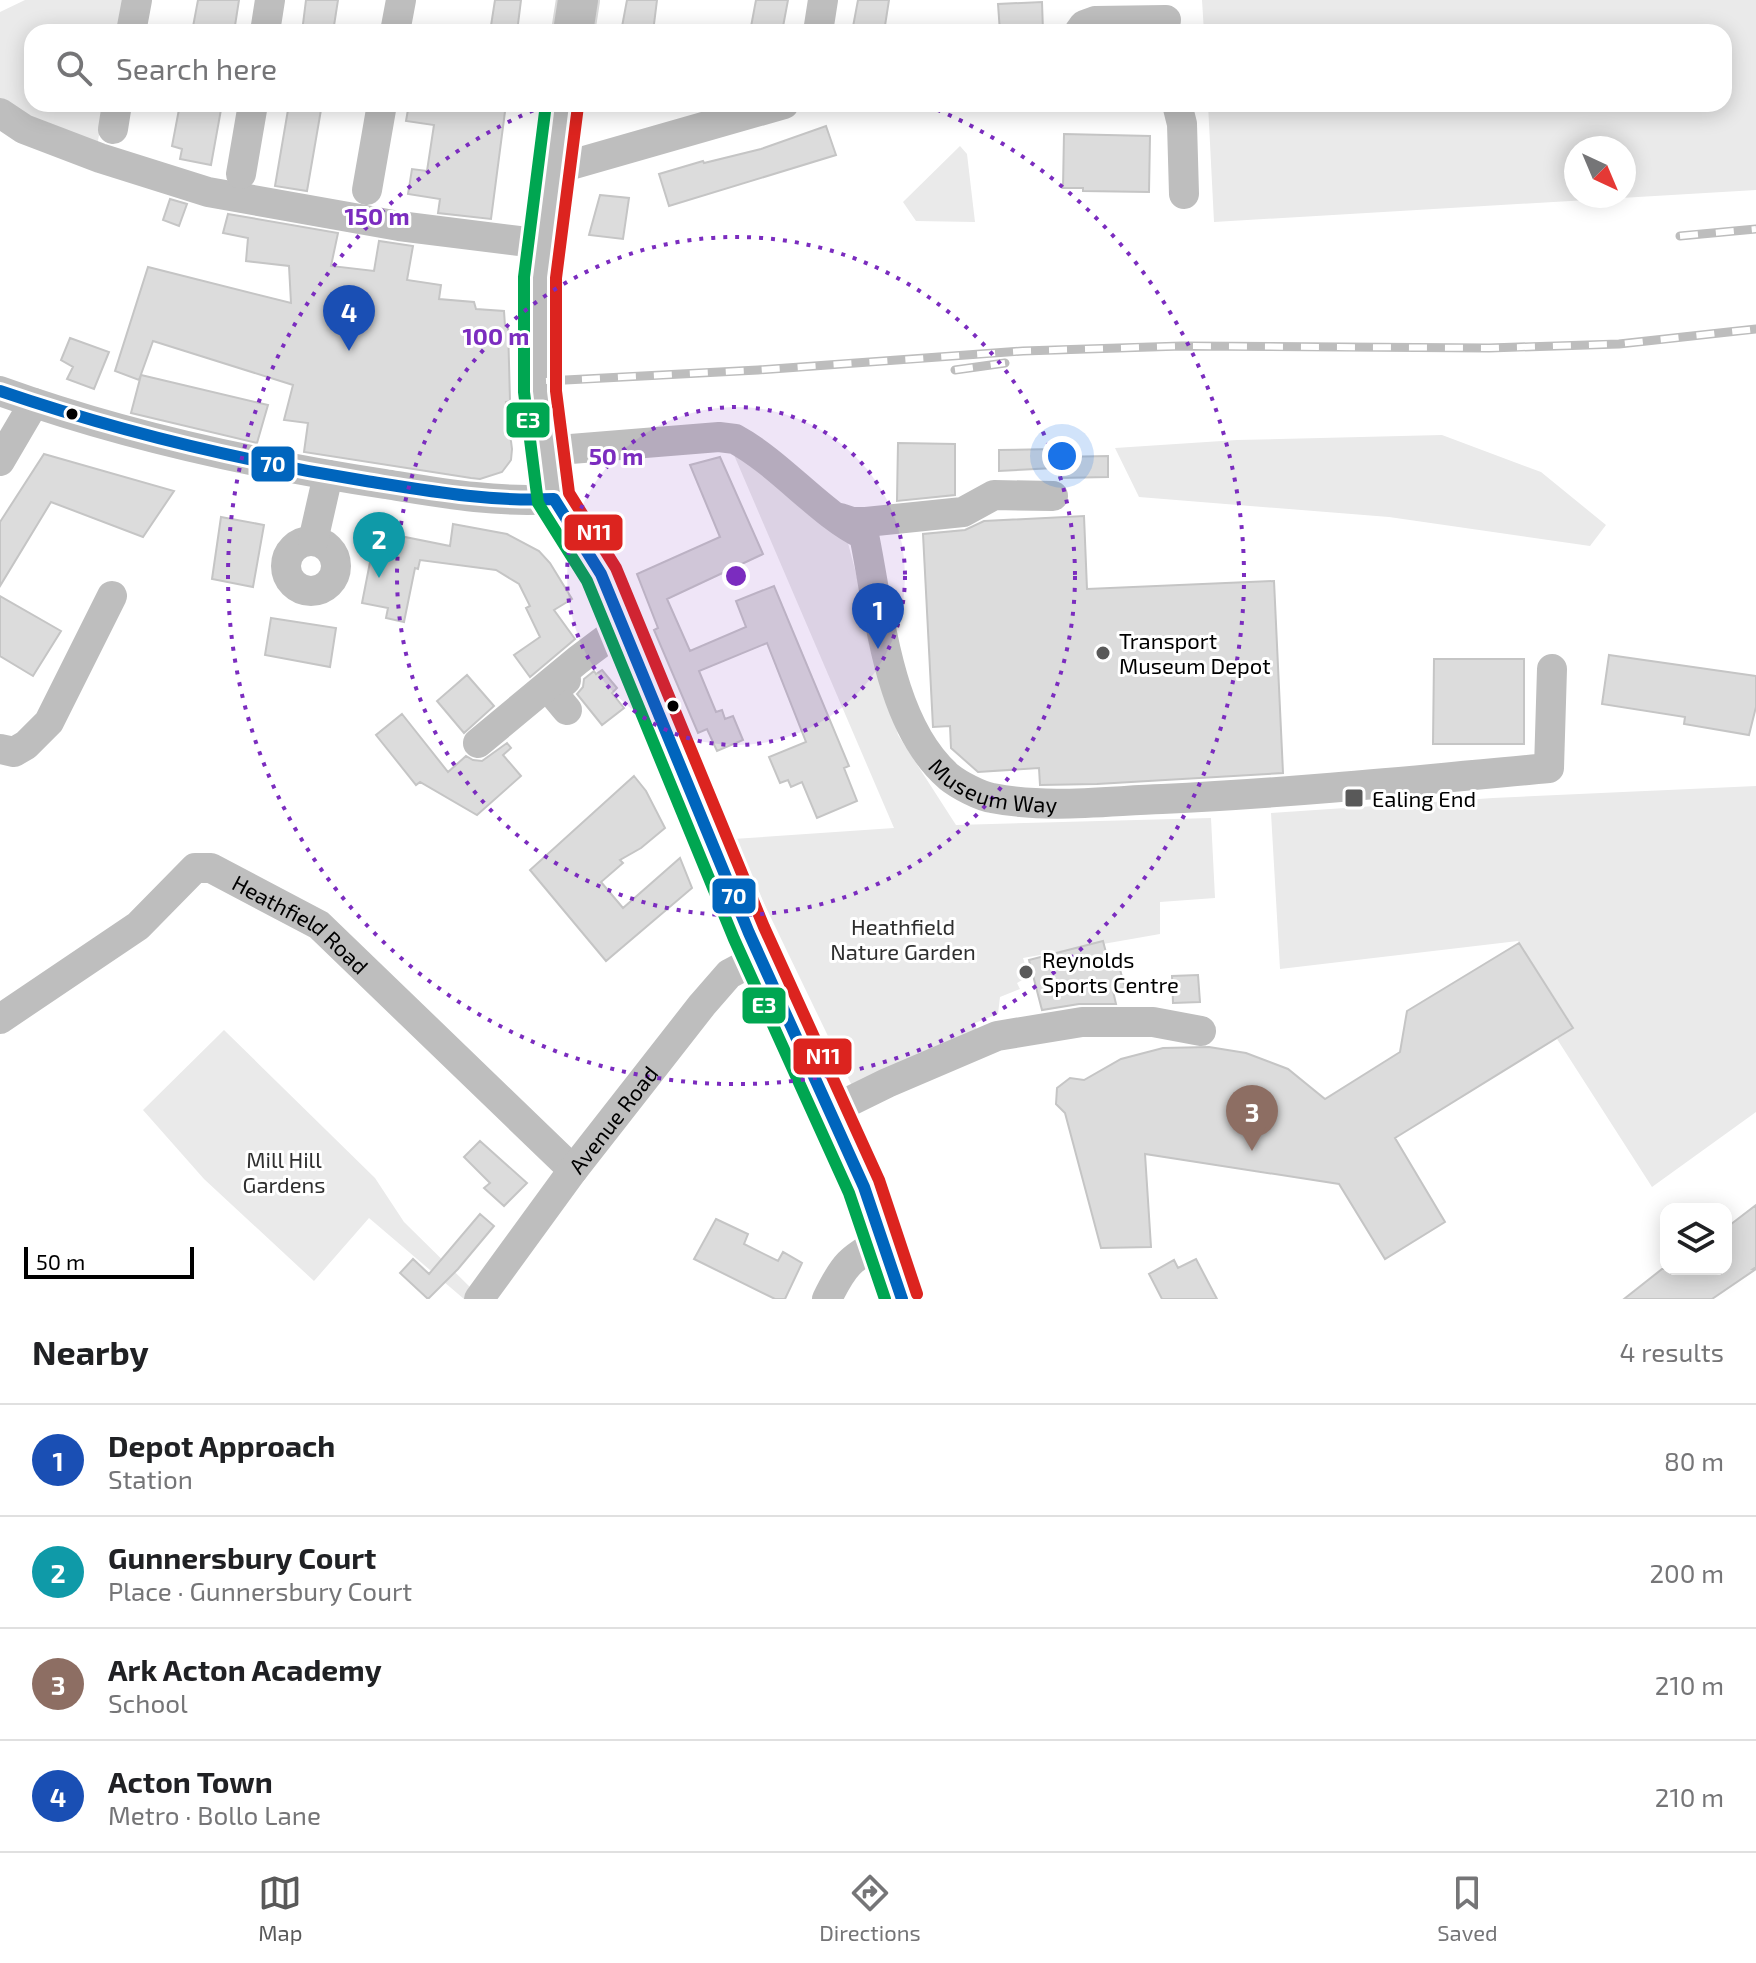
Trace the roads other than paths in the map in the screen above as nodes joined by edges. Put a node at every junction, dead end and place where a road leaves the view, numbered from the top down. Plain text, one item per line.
1 (137, 0) edge
2 (270, 0) edge
3 (401, 0) edge
4 (578, 0) edge
5 (823, 0) edge
6 (1168, 17) edge
7 (1085, 18) edge
8 (132, 24) edge
9 (266, 24) edge
10 (396, 24) edge
11 (574, 24) edge
12 (819, 24) edge
13 (252, 112) edge
14 (381, 112) edge
15 (561, 112) edge
16 (756, 112) edge
17 (1179, 112) edge
18 (0, 113) edge
19 (553, 170) junction
20 (241, 174) dead end
21 (367, 190) dead end
22 (1184, 194) dead end
23 (542, 258) junction
24 (0, 391) edge
25 (34, 403) junction
26 (546, 445) junction
27 (0, 461) edge
28 (328, 475) junction
29 (1053, 496) dead end
30 (554, 499) junction
31 (838, 517) junction
32 (313, 541) dead end
33 (112, 596) dead end
34 (624, 632) junction
35 (1552, 669) dead end
36 (573, 684) dead end
37 (478, 743) dead end
38 (0, 749) edge
39 (761, 957) junction
40 (0, 1019) edge
41 (1201, 1031) dead end
42 (830, 1111) junction
43 (573, 1170) junction
44 (883, 1240) junction
45 (479, 1299) edge
46 (827, 1299) edge
47 (902, 1299) edge

1 - 8 street
2 - 9 street
3 - 10 street
4 - 11 main road
5 - 12 street
6 - 7 street
13 - 20 street
14 - 21 street
15 - 19 main road
16 - 19 street
17 - 22 street
18 - 23 street
19 - 23 main road
23 - 26 main road
24 - 25 street
25 - 27 street
25 - 28 street
26 - 30 main road
26 - 31 street, Museum Way
28 - 30 street
28 - 32 street
29 - 31 street
30 - 34 main road
31 - 35 street, Museum Way
33 - 38 street
34 - 36 street
34 - 37 street
34 - 39 main road
39 - 42 main road
39 - 43 street, Avenue Road
40 - 43 street, Heathfield Road
41 - 42 street
42 - 44 main road
43 - 45 street, Avenue Road
44 - 46 street
44 - 47 main road

